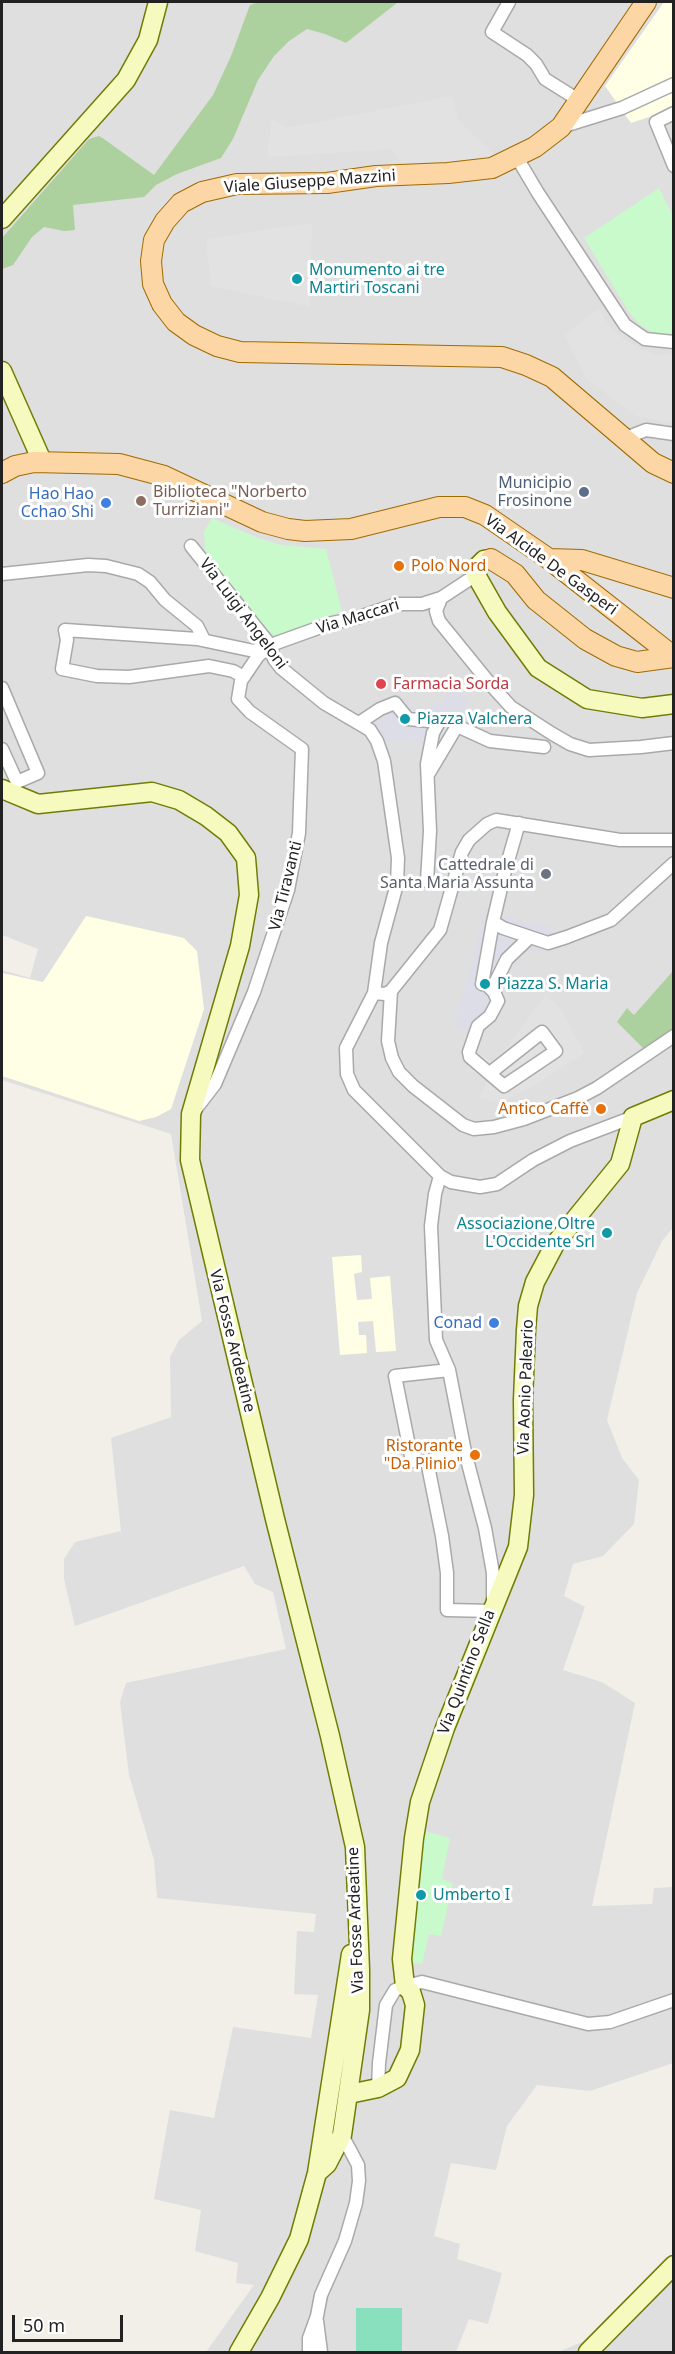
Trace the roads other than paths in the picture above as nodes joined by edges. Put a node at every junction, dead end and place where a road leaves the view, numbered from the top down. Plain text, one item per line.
1 (158, 2) edge
2 (509, 2) edge
3 (646, 2) edge
4 (674, 84) edge
5 (580, 101) junction
6 (674, 113) edge
7 (561, 127) junction
8 (516, 156) junction
9 (674, 166) edge
10 (2, 219) edge
11 (674, 342) edge
12 (2, 371) edge
13 (674, 434) edge
14 (623, 439) junction
15 (42, 461) junction
16 (2, 473) edge
17 (674, 473) edge
18 (191, 546) dead end
19 (491, 559) joint
20 (549, 559) junction
21 (2, 574) edge
22 (476, 575) junction
23 (674, 588) edge
24 (441, 598) junction
25 (204, 640) junction
26 (271, 646) junction
27 (674, 657) edge
28 (244, 677) junction
29 (2, 688) edge
30 (674, 704) edge
31 (359, 723) junction
32 (674, 743) edge
33 (544, 747) dead end
34 (2, 749) edge
35 (429, 773) junction
36 (2, 789) edge
37 (519, 823) junction
38 (674, 840) edge
39 (674, 863) edge
40 (427, 881) dead end
41 (492, 922) junction
42 (530, 937) junction
43 (487, 985) junction
44 (391, 991) junction
45 (374, 993) junction
46 (674, 1036) edge
47 (490, 1073) junction
48 (674, 1100) edge
49 (191, 1114) junction
50 (633, 1117) junction
51 (440, 1176) junction
52 (449, 1370) junction
53 (465, 1452) junction
54 (427, 1461) junction
55 (493, 1611) junction
56 (357, 1923) junction
57 (405, 1986) junction
58 (674, 2000) edge
59 (378, 2088) junction
60 (349, 2094) junction
61 (342, 2135) junction
62 (317, 2173) junction
63 (674, 2265) edge
64 (317, 2316) junction
65 (238, 2352) edge
66 (309, 2352) edge
67 (321, 2352) edge
68 (588, 2352) edge

1 - 10 main road
2 - 5 street
3 - 5 main road, Viale Giuseppe Mazzini
4 - 7 street
5 - 7 main road, Viale Giuseppe Mazzini
6 - 9 street
7 - 8 main road, Viale Giuseppe Mazzini
8 - 11 street
8 - 14 main road, Viale Giuseppe Mazzini
12 - 15 main road
13 - 14 street
14 - 17 main road, Viale Giuseppe Mazzini
15 - 16 main road, Via Alcide De Gasperi
15 - 20 main road, Via Alcide De Gasperi
18 - 26 street, Via Luigi Angeloni
19 - 22 main road
19 - 27 main road
20 - 23 main road
20 - 27 main road, Via Alcide De Gasperi
21 - 25 street
22 - 24 street, Via Maccari
22 - 30 main road
24 - 26 street, Via Maccari
24 - 32 street
25 - 26 street
25 - 28 street
26 - 28 street
26 - 31 street, Via Luigi Angeloni
28 - 49 street, Via Tiravanti
29 - 34 street
31 - 35 street
31 - 45 street, Via Luigi Angeloni
33 - 35 street
35 - 40 street
36 - 49 main road, Via Fosse Ardeatine
37 - 38 street
37 - 41 street
37 - 44 street
39 - 42 street
41 - 42 street
41 - 43 street
42 - 43 street
43 - 47 street
44 - 45 street
44 - 46 street
45 - 51 street, Via Luigi Angeloni
47 - 47 street
48 - 50 main road
49 - 56 main road, Via Fosse Ardeatine
50 - 51 street
50 - 55 main road, Via Aonio Paleario
51 - 52 street, Via Quintino Sella
52 - 53 street, Via Quintino Sella
52 - 54 street
53 - 54 street
53 - 55 street, Via Quintino Sella
54 - 55 street
55 - 57 main road, Via Quintino Sella
56 - 60 main road, Via Fosse Ardeatine
56 - 62 main road
57 - 58 street
57 - 59 street
57 - 59 main road, Via Quintino Sella
59 - 60 main road, Via Quintino Sella
60 - 61 main road, Via Fosse Ardeatine
61 - 62 main road, Via Fosse Ardeatine
61 - 64 street
62 - 65 main road
63 - 68 main road
64 - 66 street
64 - 67 street

